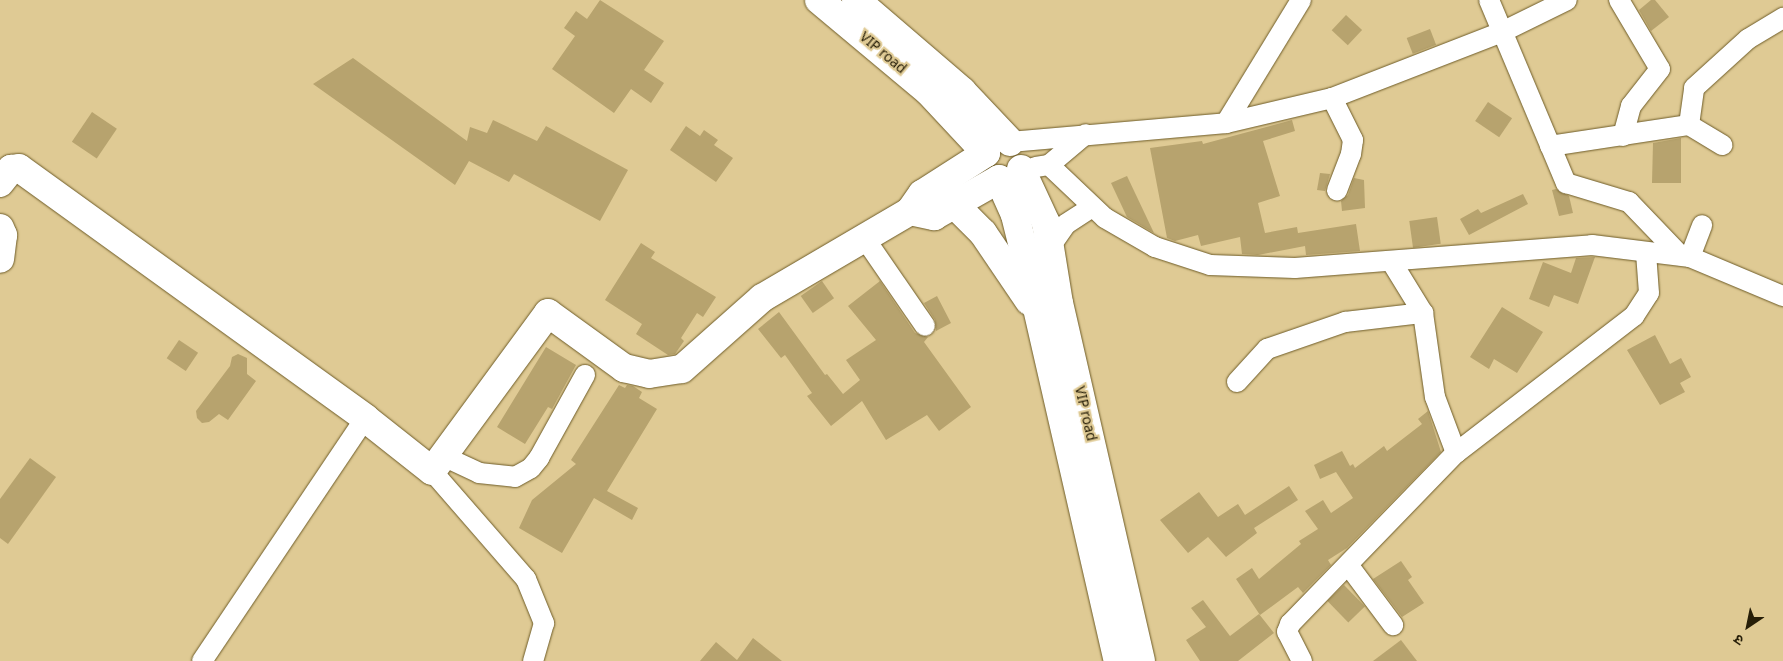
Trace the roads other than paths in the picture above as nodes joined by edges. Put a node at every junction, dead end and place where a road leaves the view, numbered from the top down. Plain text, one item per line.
1 (819, 0) edge
2 (856, 0) edge
3 (1301, 0) edge
4 (1489, 0) edge
5 (1567, 0) edge
6 (1620, 0) edge
7 (1783, 18) edge
8 (1502, 32) junction
9 (1332, 98) junction
10 (1226, 123) junction
11 (1689, 125) junction
12 (1086, 134) junction
13 (1623, 136) junction
14 (1722, 145) dead end
15 (1550, 146) junction
16 (998, 148) junction
17 (1049, 165) junction
18 (1010, 174) junction
19 (0, 183) edge
20 (1337, 190) dead end
21 (956, 206) junction
22 (1092, 207) junction
23 (910, 210) junction
24 (1702, 224) dead end
25 (0, 228) edge
26 (863, 236) junction
27 (1050, 247) junction
28 (1646, 253) junction
29 (1685, 256) junction
30 (0, 259) edge
31 (1391, 261) junction
32 (1783, 296) edge
33 (1035, 311) junction
34 (1423, 314) junction
35 (925, 326) dead end
36 (585, 375) dead end
37 (1237, 382) dead end
38 (365, 418) junction
39 (1456, 453) junction
40 (437, 464) junction
41 (1349, 566) junction
42 (1393, 625) dead end
43 (202, 661) edge
44 (533, 661) edge
45 (1118, 661) edge
46 (1141, 661) edge
47 (1302, 661) edge

1 - 16 main road, VIP road
2 - 16 main road, VIP road
3 - 10 street
4 - 8 street
5 - 8 street
6 - 13 street
7 - 11 street
8 - 9 street
8 - 15 street
9 - 10 street
9 - 20 street
10 - 12 street
11 - 13 street
11 - 14 street
12 - 16 street
12 - 17 street
13 - 15 street
15 - 29 street
16 - 18 main road
16 - 23 main road
17 - 18 street
17 - 22 street
18 - 21 main road
18 - 27 main road, VIP road
18 - 33 main road, VIP road
19 - 38 main road
21 - 23 main road
21 - 33 main road
22 - 27 street
22 - 31 street
23 - 26 main road
24 - 29 street
25 - 30 main road
26 - 35 street
26 - 40 main road
27 - 46 main road, VIP road
28 - 29 street
28 - 31 street
28 - 39 street
29 - 32 street
31 - 34 street
33 - 45 main road, VIP road
34 - 37 street
34 - 39 street
36 - 40 street
38 - 40 main road
38 - 43 street
39 - 41 street
40 - 44 street
41 - 42 street
41 - 47 street

